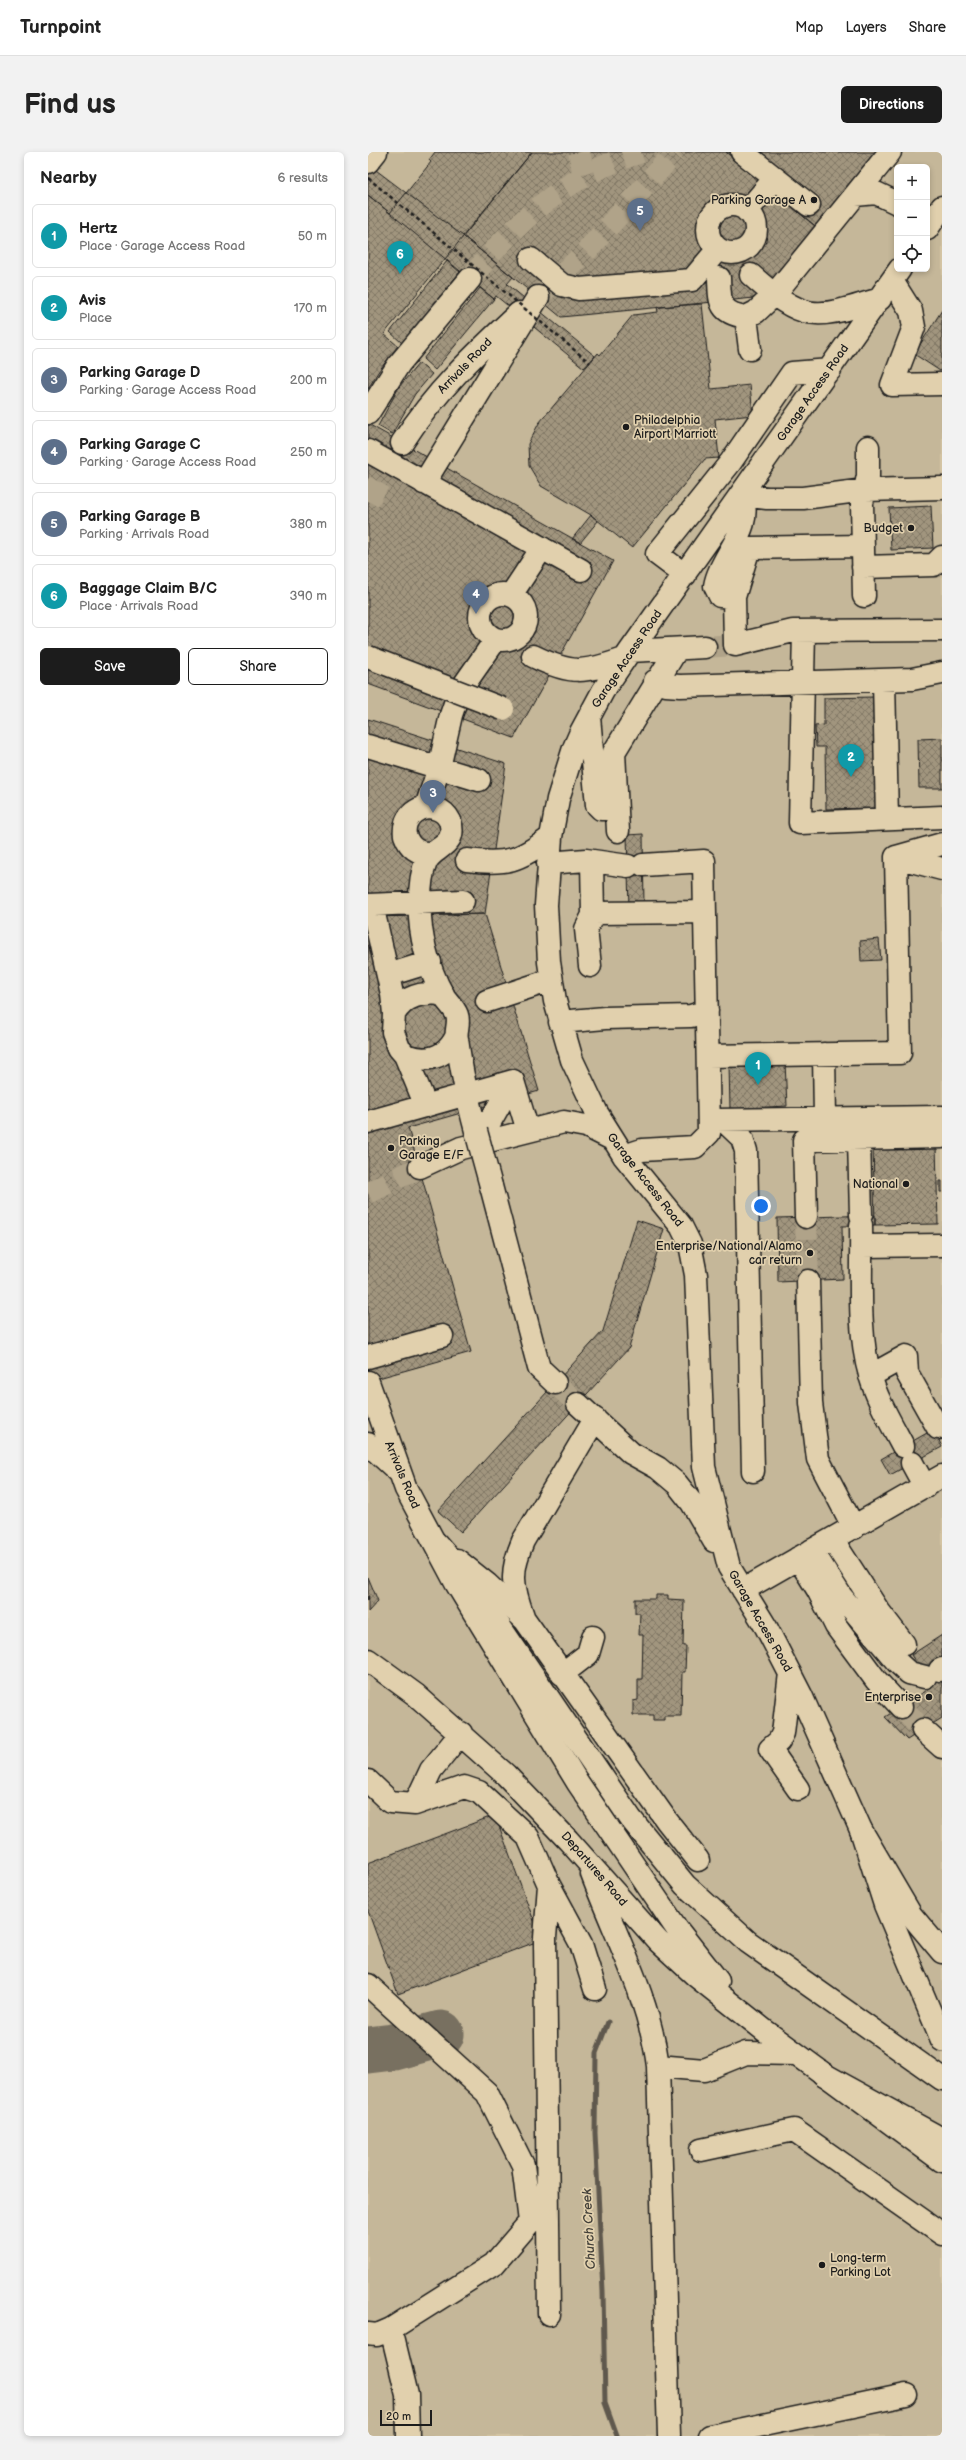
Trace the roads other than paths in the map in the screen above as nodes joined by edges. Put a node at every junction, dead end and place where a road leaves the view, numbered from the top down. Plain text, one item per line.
1 (376, 152) edge
2 (742, 152) edge
3 (890, 152) edge
4 (368, 162) edge
5 (775, 178) junction
6 (854, 195) junction
7 (894, 202) edge
8 (809, 205) dead end
9 (942, 207) edge
10 (747, 211) junction
11 (930, 224) edge
12 (718, 249) junction
13 (531, 259) dead end
14 (751, 275) dead end
15 (896, 275) edge
16 (719, 278) dead end
17 (470, 279) tunnel mouth
18 (774, 295) junction
19 (880, 299) junction
20 (746, 317) junction
21 (750, 349) dead end
22 (830, 370) junction
23 (942, 384) edge
24 (368, 413) edge
25 (402, 443) tunnel mouth
26 (868, 447) dead end
27 (368, 451) edge
28 (424, 483) junction
29 (942, 488) edge
30 (865, 490) junction
31 (741, 495) junction
32 (542, 548) junction
33 (863, 557) junction
34 (942, 557) edge
35 (581, 570) dead end
36 (685, 575) junction
37 (511, 595) junction
38 (864, 596) dead end
39 (734, 597) junction
40 (942, 630) edge
41 (804, 631) junction
42 (496, 640) junction
43 (705, 647) tunnel mouth
44 (677, 649) junction
45 (627, 655) junction
46 (533, 656) dead end
47 (368, 657) edge
48 (942, 673) edge
49 (884, 680) junction
50 (655, 681) junction
51 (802, 683) junction
52 (459, 692) junction
53 (503, 709) dead end
54 (589, 717) junction
55 (368, 746) edge
56 (439, 768) junction
57 (479, 780) dead end
58 (426, 807) junction
59 (617, 809) junction
60 (942, 816) edge
61 (887, 819) junction
62 (618, 831) dead end
63 (551, 837) junction
64 (942, 844) edge
65 (433, 853) junction
66 (896, 857) junction
67 (467, 860) dead end
68 (592, 861) junction
69 (548, 864) junction
70 (942, 869) edge
71 (463, 901) dead end
72 (420, 902) junction
73 (370, 905) edge
74 (705, 912) junction
75 (593, 913) junction
76 (430, 962) junction
77 (590, 966) dead end
78 (388, 975) junction
79 (551, 980) junction
80 (443, 994) junction
81 (487, 1001) dead end
82 (707, 1011) junction
83 (394, 1014) junction
84 (560, 1022) junction
85 (456, 1037) junction
86 (824, 1054) junction
87 (405, 1055) junction
88 (708, 1056) junction
89 (513, 1081) junction
90 (467, 1094) junction
91 (426, 1106) junction
92 (942, 1116) edge
93 (825, 1118) junction
94 (716, 1120) junction
95 (368, 1122) edge
96 (528, 1131) junction
97 (477, 1136) junction
98 (942, 1137) edge
99 (859, 1139) junction
100 (618, 1148) junction
101 (420, 1167) tunnel mouth
102 (806, 1217) tunnel mouth
103 (861, 1229) junction
104 (942, 1245) edge
105 (808, 1281) tunnel mouth
106 (442, 1336) dead end
107 (368, 1357) edge
108 (870, 1376) junction
109 (368, 1382) edge
110 (555, 1383) tunnel mouth
111 (578, 1404) tunnel mouth
112 (595, 1420) junction
113 (942, 1426) edge
114 (368, 1444) edge
115 (753, 1471) dead end
116 (399, 1472) junction
117 (933, 1482) edge
118 (854, 1528) junction
119 (832, 1539) junction
120 (436, 1543) junction
121 (805, 1554) junction
122 (729, 1567) junction
123 (743, 1590) junction
124 (525, 1620) junction
125 (593, 1638) dead end
126 (904, 1644) dead end
127 (368, 1660) edge
128 (936, 1672) edge
129 (790, 1673) junction
130 (562, 1674) junction
131 (901, 1707) tunnel mouth
132 (461, 1733) junction
133 (368, 1781) edge
134 (798, 1789) dead end
135 (415, 1804) junction
136 (861, 1830) junction
137 (698, 1860) dead end
138 (587, 1862) junction
139 (549, 1885) junction
140 (942, 1952) edge
141 (368, 1985) edge
142 (595, 1989) dead end
143 (764, 2030) junction
144 (942, 2040) edge
145 (796, 2054) junction
146 (658, 2066) junction
147 (823, 2074) junction
148 (942, 2079) edge
149 (942, 2139) edge
150 (701, 2150) dead end
151 (942, 2162) edge
152 (942, 2234) edge
153 (549, 2314) dead end
154 (391, 2329) junction
155 (368, 2334) edge
156 (906, 2396) dead end
157 (408, 2436) edge
158 (669, 2436) edge
159 (710, 2436) edge

1 - 4 main road
2 - 5 main road
3 - 6 main road
5 - 8 main road
5 - 10 main road
6 - 7 main road
6 - 18 main road
9 - 11 main road
10 - 12 main road
10 - 12 main road
12 - 13 main road
14 - 18 main road
15 - 19 main road, Garage Access Road
15 - 23 main road
16 - 20 main road
17 - 24 main road
18 - 19 main road
18 - 20 main road
19 - 22 main road, Garage Access Road
20 - 21 main road
22 - 31 main road, Garage Access Road
22 - 36 main road
25 - 28 main road, Arrivals Road
26 - 30 main road
27 - 28 main road
28 - 32 main road
29 - 30 main road
30 - 31 main road
30 - 33 main road
31 - 36 main road, Garage Access Road
31 - 39 main road
32 - 35 main road
32 - 37 main road
33 - 34 main road
33 - 38 main road
33 - 39 main road
36 - 45 main road, Garage Access Road
37 - 42 main road
37 - 42 main road
39 - 41 main road
40 - 41 main road
41 - 51 main road
42 - 52 main road
43 - 44 main road
44 - 45 main road
44 - 50 main road
45 - 46 main road
45 - 54 main road, Garage Access Road
47 - 52 main road, bridge
48 - 49 main road
49 - 51 main road
49 - 61 main road
50 - 51 main road
50 - 59 main road
51 - 61 main road
52 - 53 main road, bridge
52 - 56 main road
54 - 59 main road
54 - 63 main road, Garage Access Road
55 - 56 main road
56 - 57 main road
56 - 58 main road
58 - 65 main road
58 - 65 main road
59 - 62 main road
60 - 61 main road
63 - 67 main road
63 - 69 main road, Garage Access Road
64 - 66 main road
65 - 72 main road
66 - 70 main road
66 - 86 main road
68 - 69 main road
68 - 74 main road
68 - 75 main road
69 - 79 main road, Garage Access Road
71 - 72 main road
72 - 73 main road
72 - 76 main road
73 - 78 main road
74 - 75 main road
74 - 82 main road
75 - 77 main road
76 - 78 main road
76 - 80 main road
78 - 83 main road
79 - 81 main road
79 - 84 main road, Garage Access Road
80 - 83 main road
80 - 85 main road
82 - 84 main road
82 - 88 main road
83 - 87 main road
84 - 100 main road, Garage Access Road
85 - 87 main road
85 - 90 main road
86 - 88 main road
86 - 93 main road
87 - 91 main road
88 - 94 main road
89 - 90 main road
89 - 96 main road
89 - 97 main road
90 - 91 main road
90 - 97 main road
91 - 95 main road
92 - 93 main road
93 - 94 main road
94 - 100 main road
94 - 115 main road
96 - 100 main road
96 - 101 main road
97 - 110 main road, bridge
98 - 99 main road
99 - 102 main road
99 - 103 main road
100 - 122 main road, Garage Access Road
103 - 104 main road
103 - 108 main road
105 - 118 main road
106 - 107 main road
108 - 113 main road
108 - 117 main road
109 - 116 main road, Arrivals Road
111 - 112 main road
112 - 122 main road
112 - 124 main road
114 - 116 main road
116 - 120 main road, Arrivals Road
117 - 118 main road
118 - 119 main road
119 - 121 main road
119 - 126 main road
120 - 124 main road
120 - 143 main road
120 - 148 main road
121 - 123 main road
121 - 128 main road
121 - 131 main road
122 - 123 main road, Garage Access Road
123 - 129 main road, Garage Access Road
124 - 130 main road
125 - 130 main road
127 - 132 main road, Departures Road
129 - 134 main road
129 - 136 main road, Garage Access Road
130 - 137 main road
132 - 135 main road
132 - 138 main road, Departures Road
133 - 135 main road
135 - 139 main road
136 - 140 main road, Garage Access Road
136 - 144 main road
138 - 143 main road, Departures Road
138 - 146 main road
139 - 142 main road
139 - 153 main road
141 - 154 main road
143 - 145 main road, Departures Road
145 - 146 main road
145 - 147 main road, Departures Road
146 - 158 main road
147 - 149 main road
147 - 151 main road
150 - 152 main road
154 - 155 main road
154 - 157 main road
156 - 159 main road

